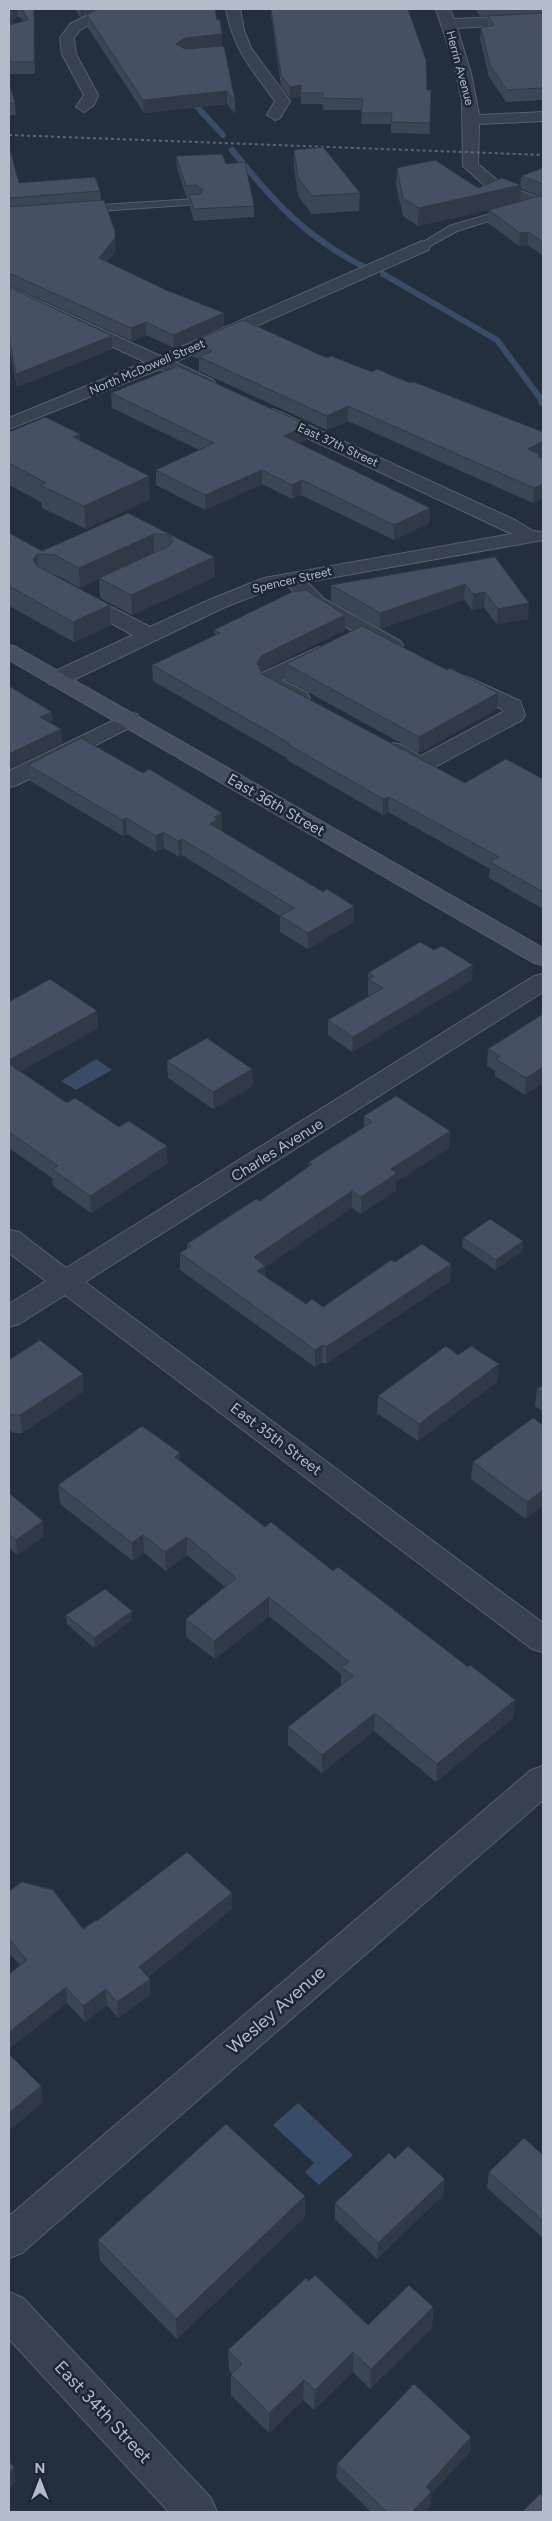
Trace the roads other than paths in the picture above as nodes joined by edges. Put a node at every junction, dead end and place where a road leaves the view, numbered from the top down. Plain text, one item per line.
1 (110, 9) edge
2 (233, 9) edge
3 (443, 9) edge
4 (543, 19) edge
5 (449, 24) junction
6 (246, 50) junction
7 (227, 52) edge
8 (84, 107) dead end
9 (275, 114) dead end
10 (543, 116) edge
11 (472, 120) junction
12 (196, 202) edge
13 (542, 204) edge
14 (69, 210) edge
15 (422, 246) joint
16 (9, 292) edge
17 (160, 362) junction
18 (221, 391) edge
19 (256, 407) edge
20 (9, 424) edge
21 (537, 536) edge
22 (291, 578) junction
23 (104, 587) edge
24 (149, 636) junction
25 (350, 637) junction
26 (9, 651) edge
27 (414, 656) edge
28 (449, 674) edge
29 (57, 679) junction
30 (313, 706) edge
31 (128, 719) junction
32 (380, 742) edge
33 (9, 780) edge
34 (543, 958) edge
35 (543, 981) edge
36 (9, 1238) edge
37 (66, 1282) junction
38 (9, 1317) edge
39 (543, 1640) edge
40 (543, 1780) edge
41 (9, 2240) edge
42 (9, 2312) edge
43 (197, 2512) edge

1 - 8 street
2 - 6 street
3 - 5 street, Herrin Avenue
4 - 5 street
5 - 11 street, Herrin Avenue
6 - 7 street
6 - 9 street
10 - 11 street
11 - 13 street, Herrin Avenue
12 - 14 lane
13 - 15 lane
15 - 17 street, North McDowell Street
16 - 17 street
17 - 18 street
17 - 20 street, North McDowell Street
19 - 21 street, East 37th Street
21 - 22 street, Spencer Street
22 - 24 street, Spencer Street
22 - 25 street
23 - 24 street
24 - 29 street, Spencer Street
25 - 27 street
25 - 30 street
26 - 29 street, East 36th Street
28 - 32 street
29 - 31 street, East 36th Street
31 - 33 street
31 - 34 street, East 36th Street
35 - 37 street, Charles Avenue
36 - 37 street, East 35th Street
37 - 38 street, Charles Avenue
37 - 39 street, East 35th Street
40 - 41 street, Wesley Avenue
42 - 43 street, East 34th Street

